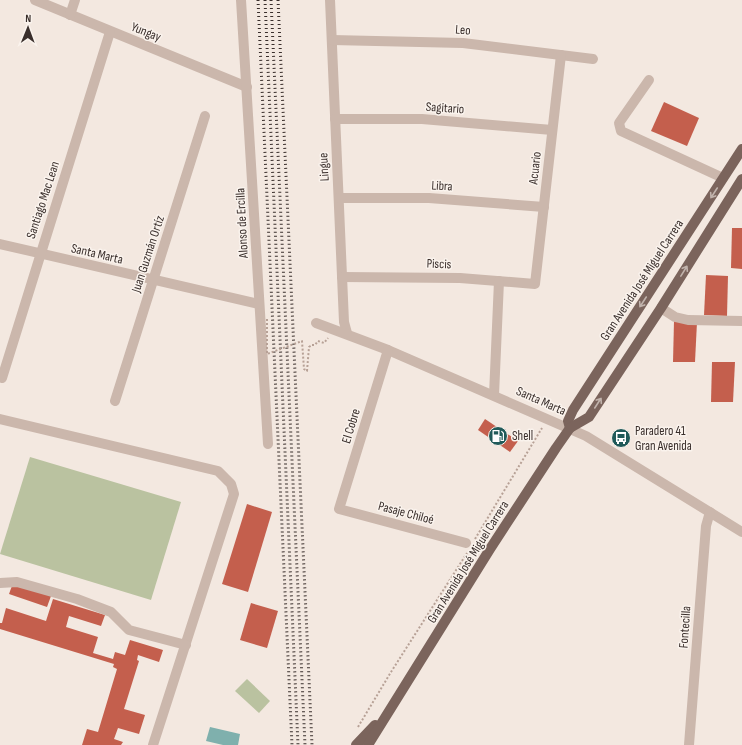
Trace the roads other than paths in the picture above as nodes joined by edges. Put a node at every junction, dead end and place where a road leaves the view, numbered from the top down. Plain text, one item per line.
1 (35, 0) edge
2 (75, 0) edge
3 (240, 0) edge
4 (330, 0) edge
5 (70, 15) junction
6 (110, 32) junction
7 (332, 40) junction
8 (561, 55) junction
9 (593, 58) dead end
10 (648, 80) dead end
11 (247, 87) junction
12 (205, 116) dead end
13 (335, 119) junction
14 (552, 130) junction
15 (742, 149) edge
16 (724, 178) junction
17 (742, 179) edge
18 (339, 198) junction
19 (544, 207) junction
20 (0, 244) edge
21 (40, 254) junction
22 (342, 277) junction
23 (153, 280) junction
24 (499, 281) junction
25 (535, 284) joint
26 (259, 304) junction
27 (661, 308) junction
28 (742, 321) edge
29 (316, 323) dead end
30 (346, 333) junction
31 (388, 350) junction
32 (2, 378) dead end
33 (494, 395) junction
34 (115, 401) dead end
35 (0, 419) edge
36 (570, 428) junction
37 (268, 444) dead end
38 (339, 509) joint
39 (710, 512) junction
40 (742, 532) edge
41 (468, 546) road end
42 (0, 583) edge
43 (186, 645) junction
44 (390, 711) junction
45 (153, 745) edge
46 (356, 745) edge
47 (368, 745) edge
48 (376, 745) edge
49 (689, 745) edge

1 - 5 street, Yungay
2 - 5 street
3 - 11 street, Alonso de Ercilla
4 - 7 street, Lingue
5 - 6 street, Yungay
6 - 11 street, Yungay
6 - 21 street, Santiago Mac Lean
7 - 8 street, Leo
7 - 13 street, Lingue
8 - 9 street, Leo
8 - 14 street, Acuario
10 - 16 street
11 - 26 street, Alonso de Ercilla
12 - 23 street, Juan Guzmán Ortíz
13 - 14 street, Sagitario
13 - 18 street, Lingue
14 - 19 street, Acuario
15 - 16 main road, Gran Avenida José Miguel Carrera
16 -> 36 main road, Gran Avenida José Miguel Carrera
27 -> 17 main road, Gran Avenida José Miguel Carrera
18 - 19 street, Libra
18 - 22 street, Lingue
19 - 25 street, Acuario
20 - 21 street, Santa Marta
21 - 23 street, Santa Marta
21 - 32 street, Santiago Mac Lean
22 - 24 street, Piscis
22 - 30 street, Lingue
23 - 26 street, Santa Marta
23 - 34 street, Juan Guzmán Ortíz
24 - 25 street, Piscis
24 - 33 street
26 - 37 street, Alonso de Ercilla
27 - 28 street
36 -> 27 main road, Gran Avenida José Miguel Carrera
29 - 30 street, Santa Marta
30 - 31 street, Santa Marta
31 - 33 street, Santa Marta
31 - 38 street, El Cobre
33 - 36 street, Santa Marta
35 - 43 street
36 - 39 street, Santa Marta
36 - 44 main road, Gran Avenida José Miguel Carrera
38 - 41 street, Pasaje Chiloé
39 - 40 street, Santa Marta
39 - 49 street, Fontecilla
42 - 43 street
43 - 45 street
44 - 46 main road, Gran Avenida José Miguel Carrera
44 - 47 main road, Gran Avenida José Miguel Carrera
44 - 48 main road, Gran Avenida José Miguel Carrera

